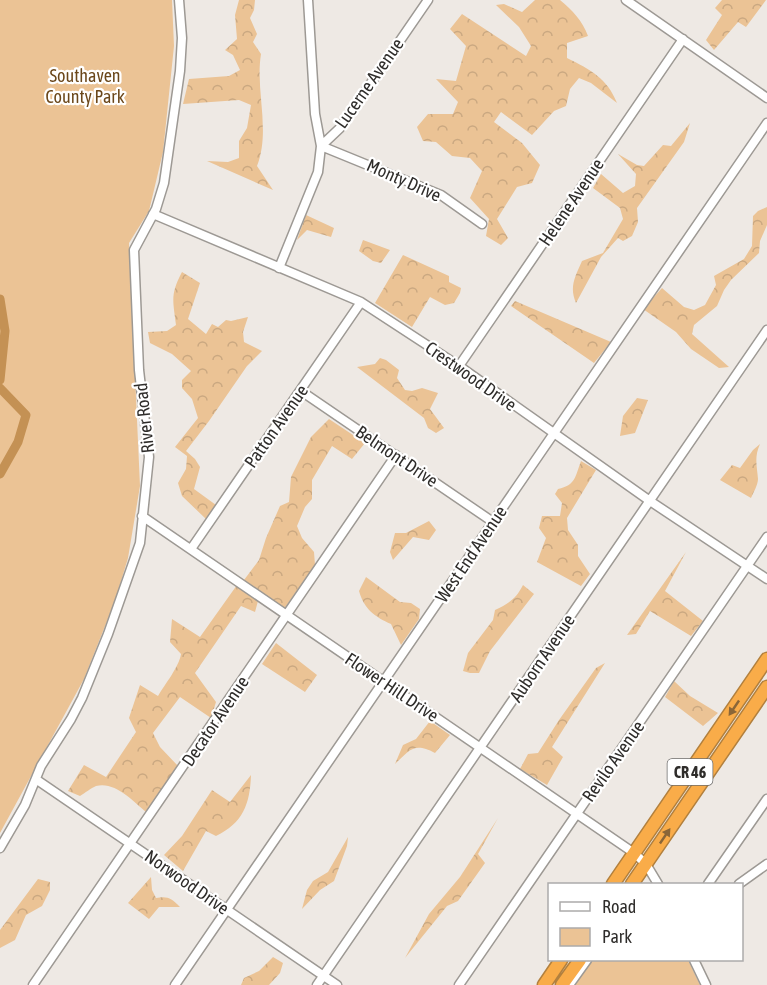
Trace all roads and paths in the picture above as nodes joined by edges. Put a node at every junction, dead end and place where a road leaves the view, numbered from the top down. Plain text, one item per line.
1 (179, 0) edge
2 (308, 0) edge
3 (428, 0) edge
4 (626, 0) edge
5 (683, 39) junction
6 (767, 98) edge
7 (767, 123) edge
8 (321, 146) junction
9 (153, 214) junction
10 (482, 224) dead end
11 (279, 268) junction
12 (361, 302) junction
13 (767, 330) edge
14 (459, 366) junction
15 (301, 391) junction
16 (555, 434) junction
17 (396, 455) junction
18 (650, 501) junction
19 (142, 516) junction
20 (493, 522) junction
21 (767, 537) edge
22 (191, 549) junction
23 (748, 565) junction
24 (767, 579) edge
25 (287, 616) junction
26 (767, 659) edge
27 (384, 682) junction
28 (767, 687) edge
29 (480, 748) junction
30 (37, 780) junction
31 (767, 799) edge
32 (576, 814) junction
33 (131, 843) junction
34 (0, 848) edge
35 (640, 859) junction
36 (767, 864) edge
37 (615, 883) edge
38 (633, 883) edge
39 (657, 883) edge
40 (709, 883) edge
41 (742, 883) edge
42 (227, 910) junction
43 (560, 961) edge
44 (567, 961) edge
45 (579, 961) edge
46 (586, 961) edge
47 (694, 961) edge
48 (324, 976) junction
49 (33, 985) edge
50 (175, 985) edge
51 (317, 985) edge
52 (337, 985) edge
53 (459, 985) edge
54 (544, 985) edge
55 (550, 985) edge
56 (562, 985) edge
57 (569, 985) edge
58 (706, 985) edge

1 - 9 street, River Road
2 - 8 street
3 - 8 street, Lucerne Avenue
4 - 5 street
5 - 6 street
5 - 14 street, Helene Avenue
7 - 16 street, West End Avenue
8 - 10 street, Monty Drive
8 - 11 street, Lucerne Avenue
9 - 11 street, Crestwood Drive
9 - 19 street, River Road
11 - 12 street, Crestwood Drive
12 - 14 street, Crestwood Drive
12 - 15 street, Patton Avenue
13 - 18 street, Auborn Avenue
14 - 16 street, Crestwood Drive
15 - 17 street, Belmont Drive
15 - 22 street, Patton Avenue
16 - 18 street, Crestwood Drive
16 - 20 street, West End Avenue
17 - 20 street, Belmont Drive
17 - 25 street, Decator Avenue
18 - 23 street, Crestwood Drive
18 - 29 street, Auborn Avenue
19 - 22 street, Flower Hill Drive
19 - 30 street, River Road
20 - 27 street, West End Avenue
21 - 23 street, Revilo Avenue
22 - 25 street, Flower Hill Drive
23 - 24 street, Crestwood Drive
23 - 32 street, Revilo Avenue
25 - 27 street, Flower Hill Drive
25 - 33 street, Decator Avenue
26 -> 35 highway, CR 46
27 - 29 street, Flower Hill Drive
27 - 42 street, West End Avenue
35 -> 28 highway, CR 46
29 - 32 street, Flower Hill Drive
29 - 48 street, Auborn Avenue
30 - 33 street, Norwood Drive
30 - 34 street, River Road
31 - 40 street
32 - 35 street, Flower Hill Drive
32 - 53 street, Revilo Avenue
33 - 42 street, Norwood Drive
33 - 49 street, Decator Avenue
35 - 37 highway, CR 46
35 - 38 highway, CR 46
35 - 39 street
36 - 41 street
42 - 48 street, Norwood Drive
42 - 50 street, West End Avenue
43 - 54 highway
44 - 55 street
45 - 56 highway
46 - 57 street
47 - 58 street
48 - 51 street, Auborn Avenue
48 - 52 street, Norwood Drive

